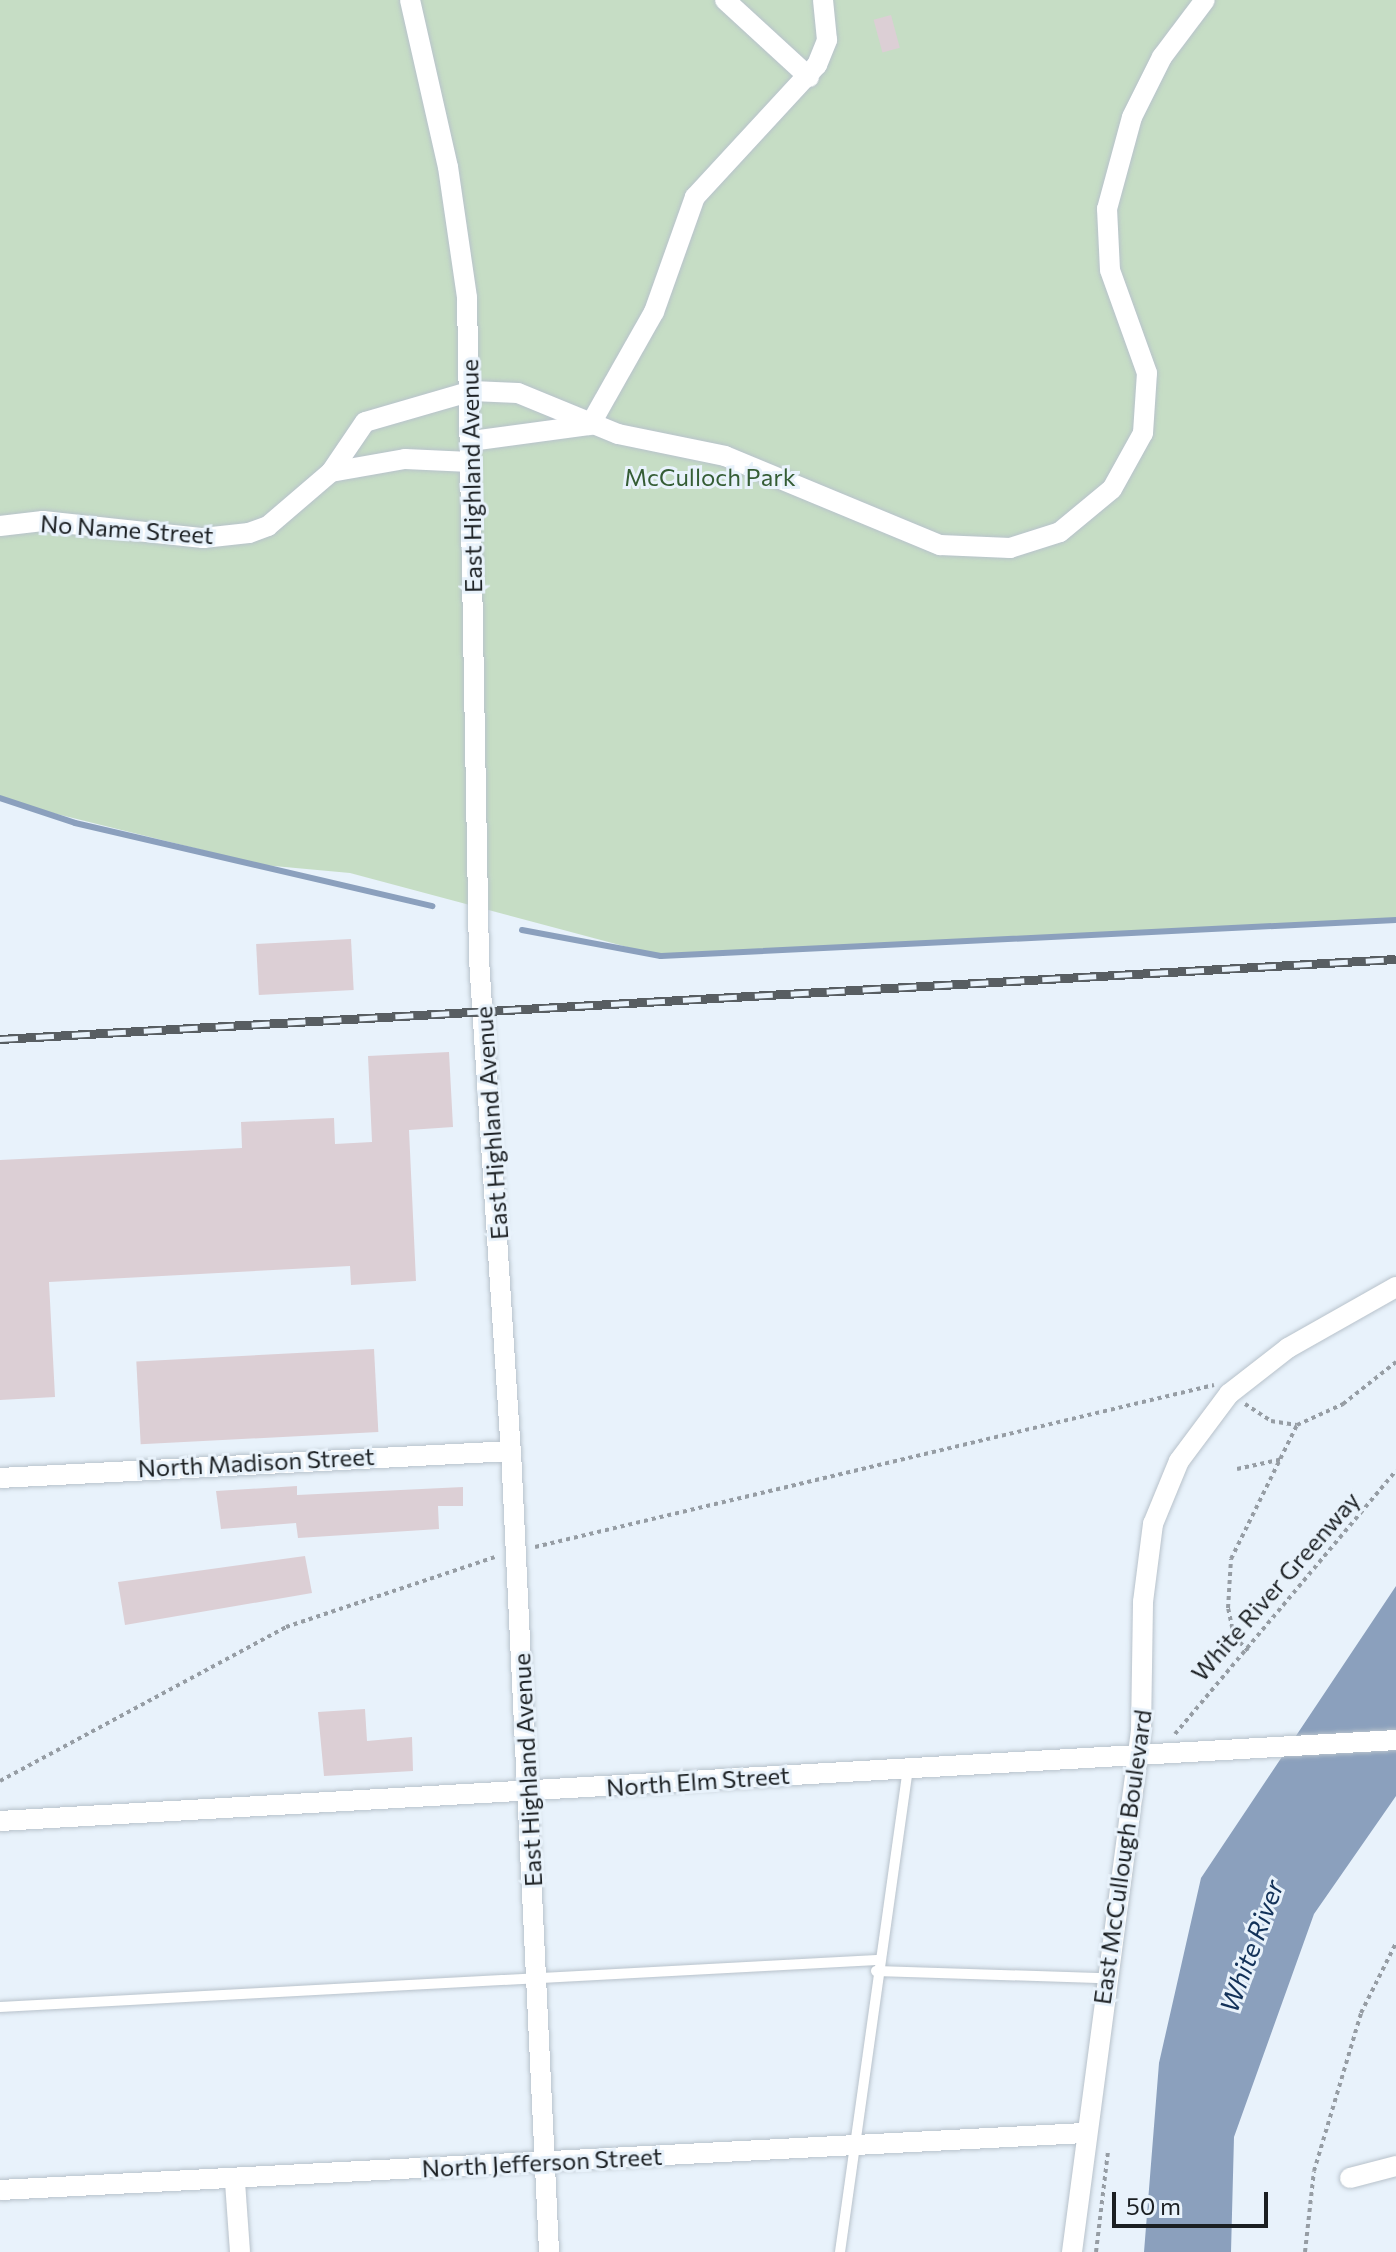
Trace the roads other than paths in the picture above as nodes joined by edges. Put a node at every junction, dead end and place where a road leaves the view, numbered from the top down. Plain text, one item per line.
1 (410, 0) edge
2 (725, 0) edge
3 (823, 0) edge
4 (1205, 0) edge
5 (809, 77) junction
6 (472, 391) junction
7 (590, 425) junction
8 (471, 441) junction
9 (470, 462) junction
10 (331, 472) junction
11 (0, 526) edge
12 (1396, 1287) edge
13 (511, 1451) junction
14 (0, 1478) edge
15 (1396, 1740) edge
16 (1138, 1755) junction
17 (908, 1768) junction
18 (528, 1791) junction
19 (0, 1821) edge
20 (877, 1966) junction
21 (538, 1977) junction
22 (1105, 1978) junction
23 (0, 2007) edge
24 (1084, 2133) junction
25 (856, 2146) junction
26 (544, 2161) junction
27 (1396, 2166) edge
28 (1350, 2178) dead end
29 (235, 2182) junction
30 (0, 2190) edge
31 (240, 2252) edge
32 (549, 2252) edge
33 (840, 2252) edge
34 (1072, 2252) edge

1 - 6 street, East Highland Avenue
2 - 5 street
3 - 5 street
4 - 7 street, No Name Street
5 - 7 street
6 - 7 street, No Name Street
6 - 8 street, East Highland Avenue
6 - 10 street, No Name Street
7 - 8 street
8 - 9 street, East Highland Avenue
9 - 10 street
9 - 13 street, East Highland Avenue
10 - 11 street, No Name Street
12 - 16 street, East McCullough Boulevard
13 - 14 street, North Madison Street
13 - 18 street, East Highland Avenue
15 - 16 street, North Elm Street
16 - 17 street, North Elm Street
16 - 22 street, East McCullough Boulevard
17 - 18 street, North Elm Street
17 - 20 lane
18 - 19 street, North Elm Street
18 - 21 street, East Highland Avenue
20 - 21 lane
20 - 22 lane
20 - 25 lane
21 - 23 lane
21 - 26 street, East Highland Avenue
22 - 24 street, East McCullough Boulevard
24 - 25 street, North Jefferson Street
24 - 34 street, East McCullough Boulevard
25 - 26 street, North Jefferson Street
25 - 33 lane
26 - 29 street, North Jefferson Street
26 - 32 street, East Highland Avenue
27 - 28 street
29 - 30 street, North Jefferson Street
29 - 31 street

